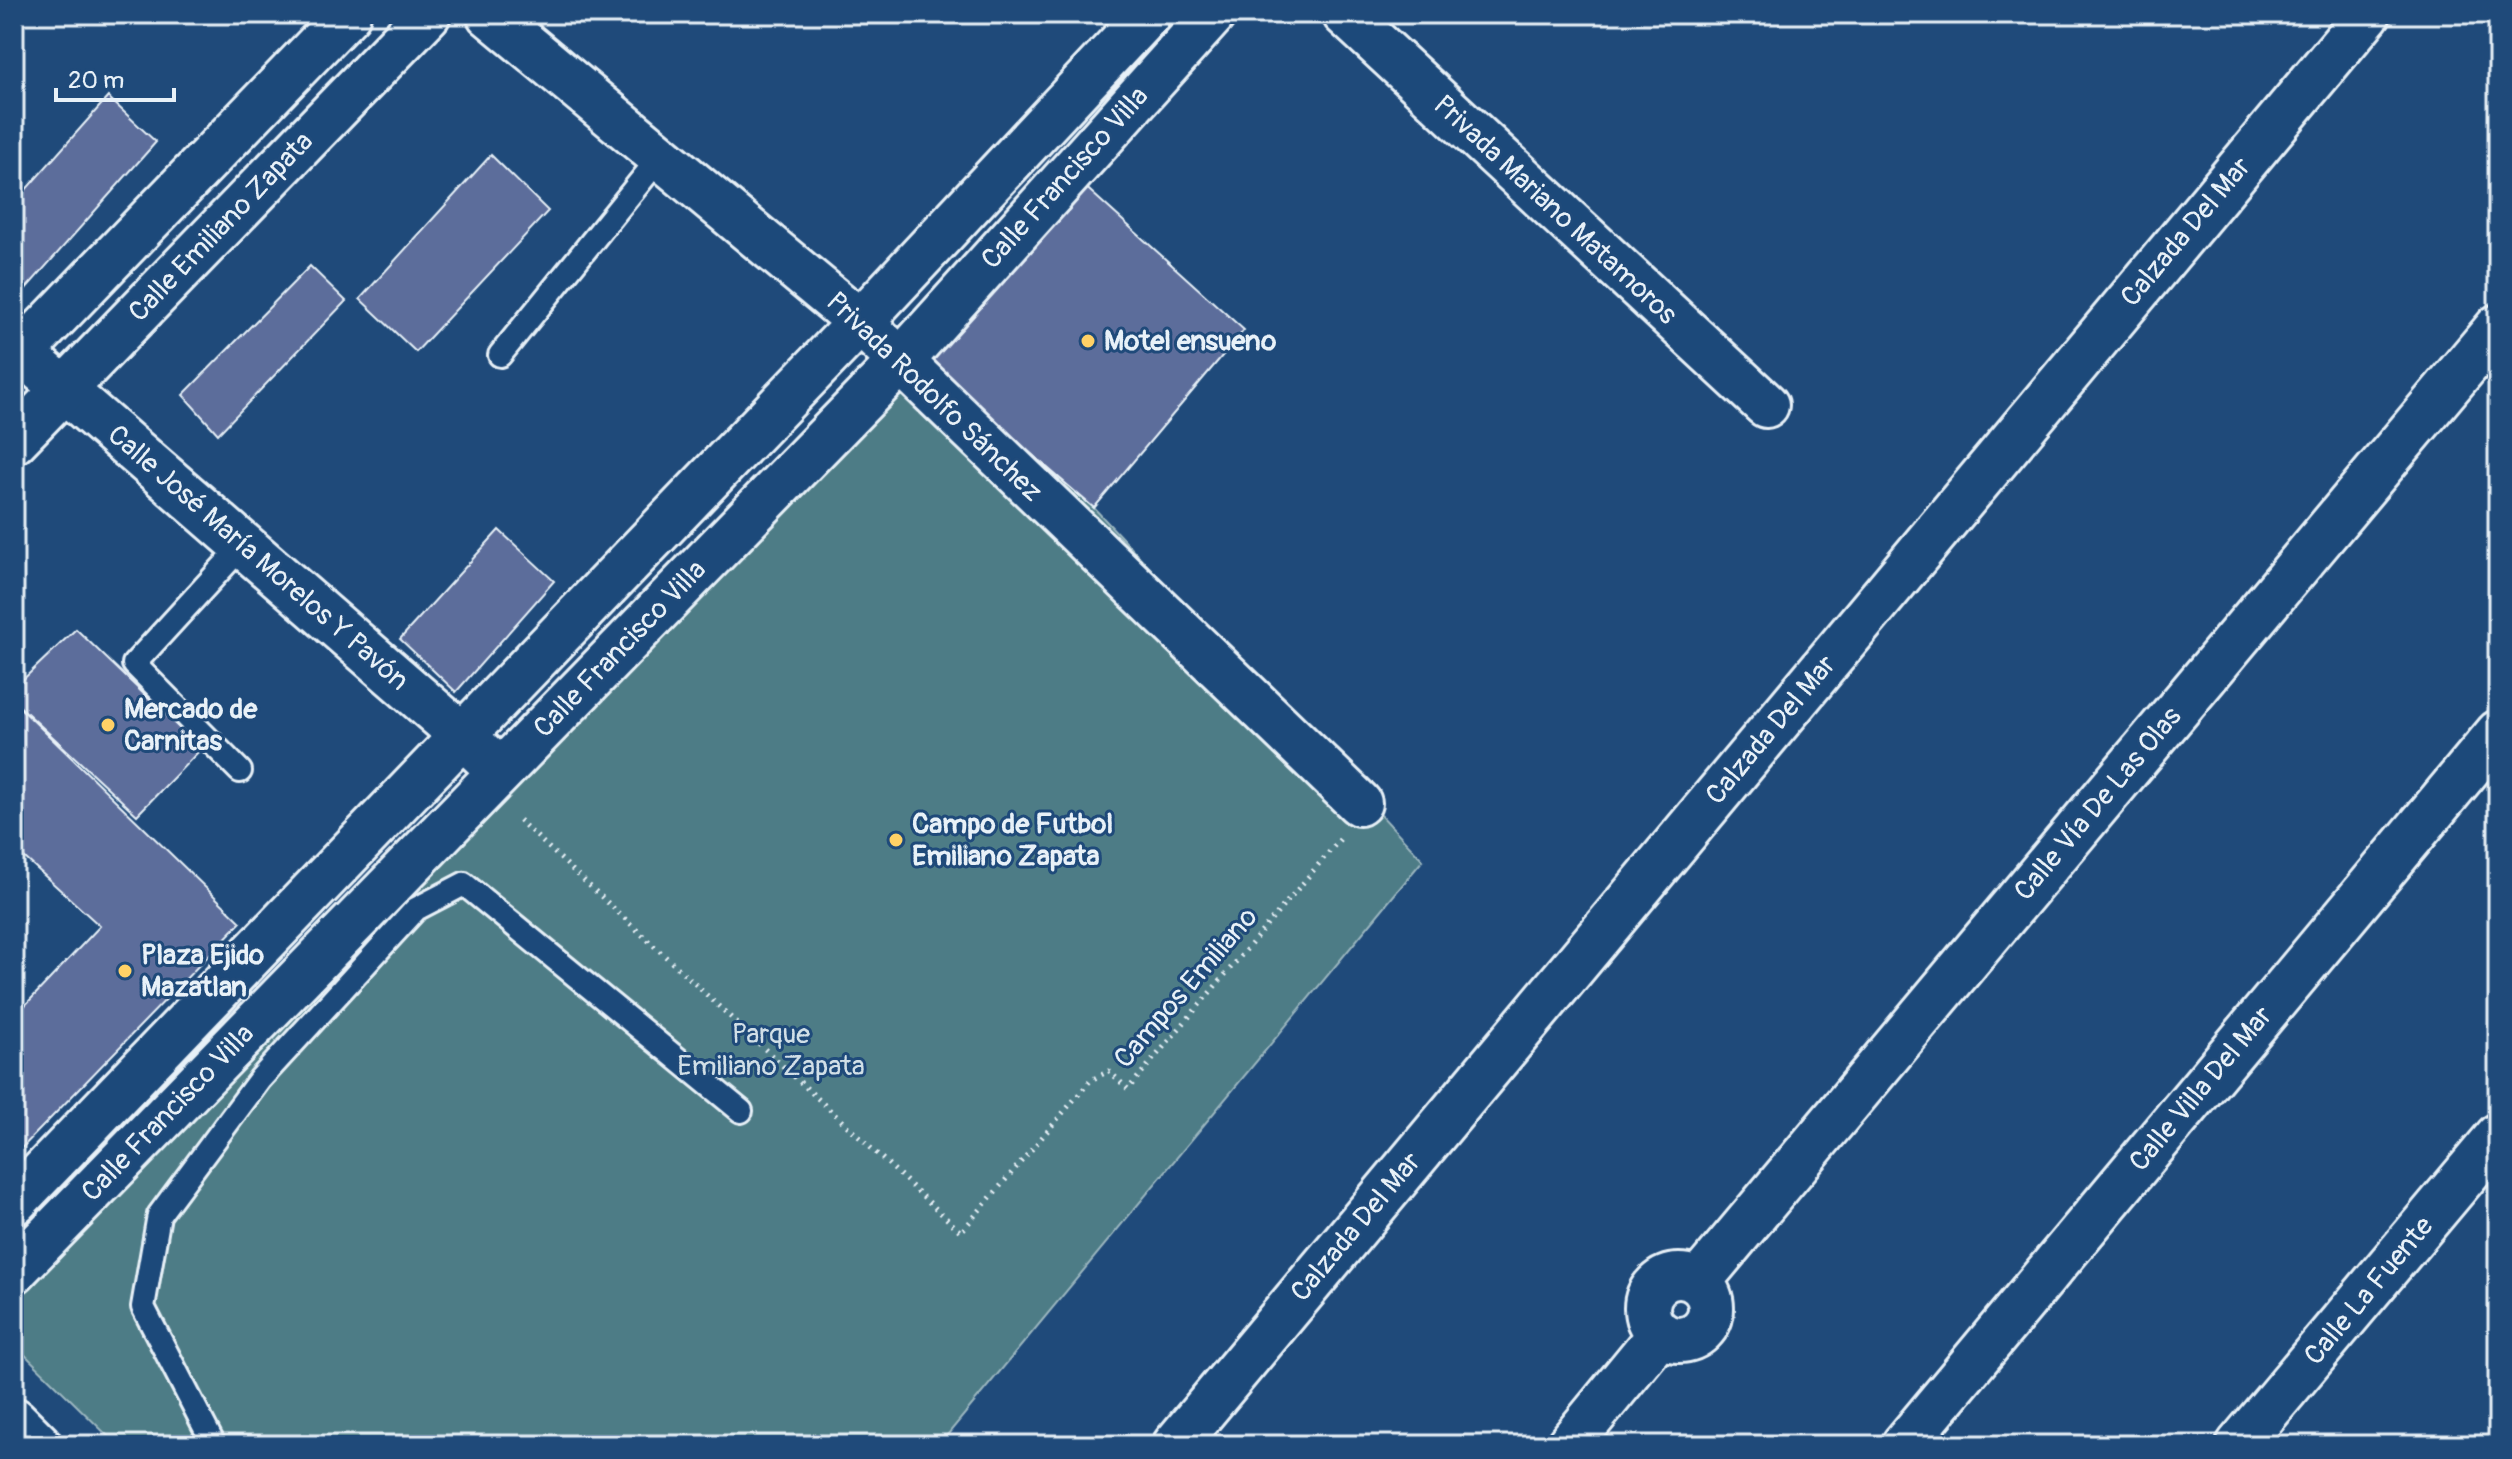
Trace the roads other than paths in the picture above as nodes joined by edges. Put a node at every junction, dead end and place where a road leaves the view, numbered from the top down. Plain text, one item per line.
1 (348, 14) edge
2 (428, 14) edge
3 (489, 14) edge
4 (1148, 14) edge
5 (1213, 14) edge
6 (1345, 14) edge
7 (2368, 14) edge
8 (661, 156) junction
9 (860, 322) junction
10 (2498, 327) edge
11 (16, 353) edge
12 (500, 355) dead end
13 (900, 362) junction
14 (64, 389) junction
15 (1766, 405) dead end
16 (14, 441) edge
17 (243, 545) junction
18 (2498, 733) edge
19 (463, 736) junction
20 (240, 771) dead end
21 (500, 771) junction
22 (1353, 817) road end
23 (741, 1111) dead end
24 (2498, 1136) edge
25 (14, 1202) edge
26 (14, 1271) edge
27 (14, 1420) edge
28 (39, 1445) edge
29 (214, 1445) edge
30 (1175, 1445) edge
31 (1569, 1445) edge
32 (1904, 1445) edge
33 (2239, 1445) edge

1 - 11 street, Calle Emiliano Zapata
2 - 14 street, Calle Emiliano Zapata
3 - 8 street, Privada Rodolfo Sánchez
4 - 9 street, Calle Francisco Villa
5 - 13 street, Calle Francisco Villa
6 - 15 street, Privada Mariano Matamoros
7 - 30 street, Calzada Del Mar
8 - 9 street, Privada Rodolfo Sánchez
8 - 12 lane
9 - 13 street, Privada Rodolfo Sánchez
9 - 19 street, Calle Francisco Villa
10 - 31 street, Calle Vía De Las Olas
11 - 14 street, Calle José María Morelos Y Pavón
13 - 21 street, Calle Francisco Villa
13 - 22 street, Privada Rodolfo Sánchez
14 - 16 street, Calle Emiliano Zapata
14 - 17 street, Calle José María Morelos Y Pavón
17 - 19 street, Calle José María Morelos Y Pavón
17 - 20 lane
18 - 32 street, Calle Villa Del Mar
19 - 21 street, Calle José María Morelos Y Pavón
19 - 25 street, Calle Francisco Villa
21 - 26 street, Calle Francisco Villa
23 - 29 lane
24 - 33 street, Calle La Fuente
27 - 28 street

